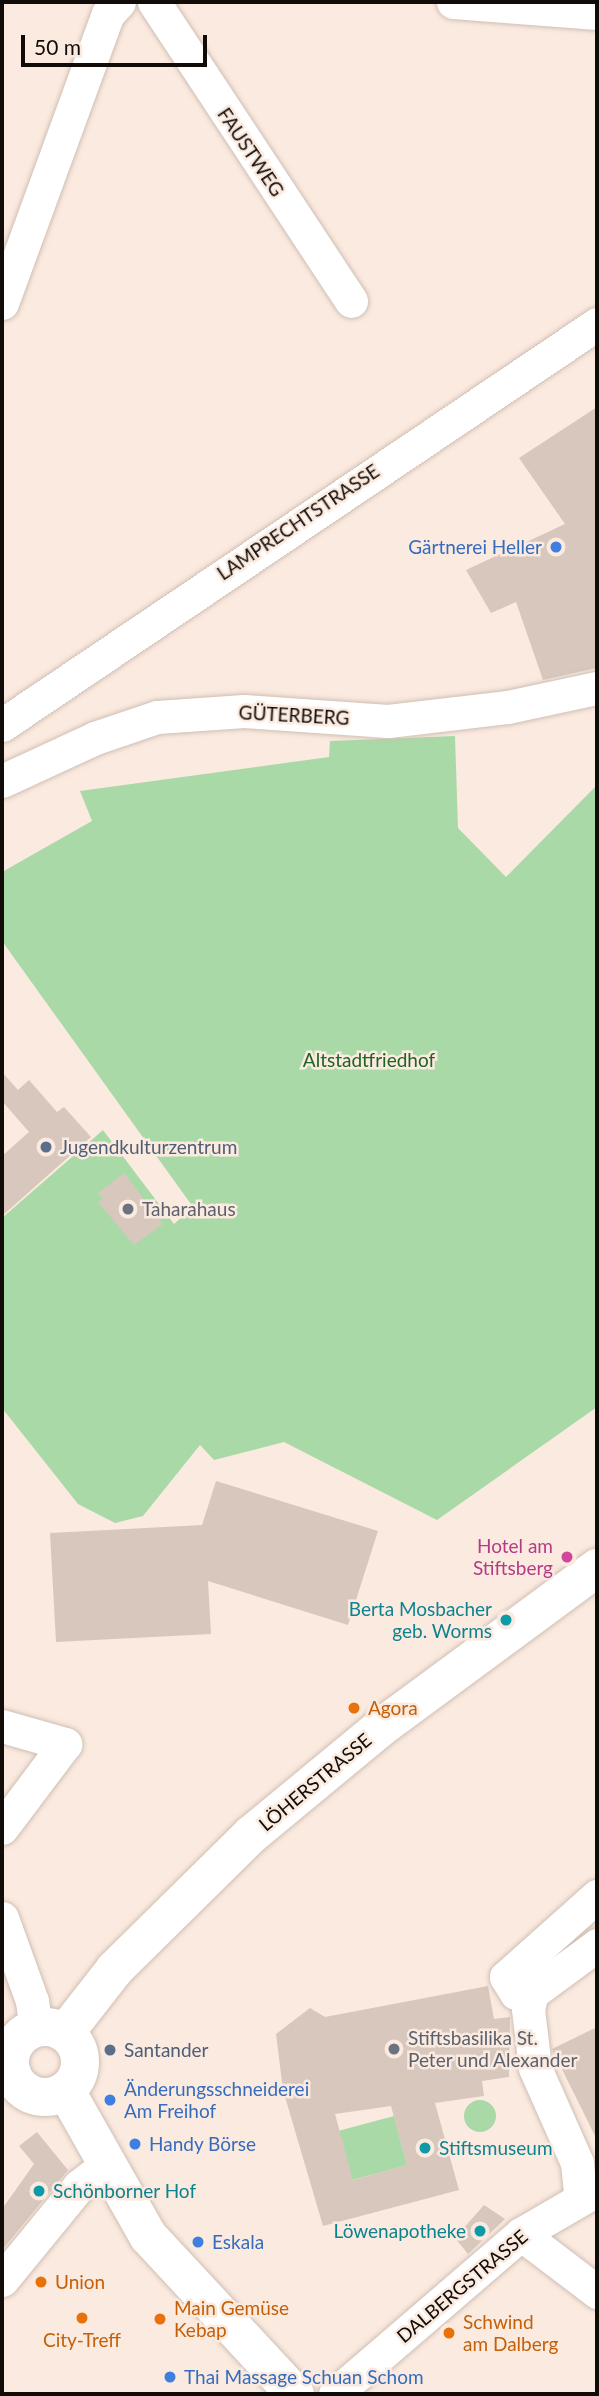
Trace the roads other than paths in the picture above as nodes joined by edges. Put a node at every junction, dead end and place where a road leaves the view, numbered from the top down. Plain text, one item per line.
1 (119, 2) edge
2 (154, 2) edge
3 (453, 2) edge
4 (592, 9) edge
5 (351, 300) dead end
6 (2, 303) edge
7 (597, 324) edge
8 (597, 688) edge
9 (2, 725) edge
10 (2, 781) edge
11 (597, 1568) edge
12 (2, 1726) edge
13 (2, 1828) edge
14 (597, 1896) edge
15 (2, 1918) edge
16 (597, 1945) edge
17 (532, 1993) junction
18 (29, 2039) edge
19 (66, 2091) junction
20 (105, 2166) junction
21 (589, 2195) edge
22 (521, 2234) junction
23 (2, 2280) edge
24 (597, 2292) edge
25 (295, 2394) edge
26 (335, 2394) edge

1 - 6 street
2 - 5 street, FAUSTWEG
3 - 4 street
7 - 9 street, LAMPRECHTSTRASSE
8 - 10 street, GÜTERBERG
11 - 18 main road, LÖHERSTRASSE
12 - 13 street
14 - 17 street
15 - 18 street
16 - 17 street
17 - 21 street
18 - 19 main road
18 - 19 main road
19 - 20 main road
20 - 23 street
20 - 25 main road
21 - 22 street, DALBERGSTRASSE
22 - 24 street
22 - 26 street, DALBERGSTRASSE

